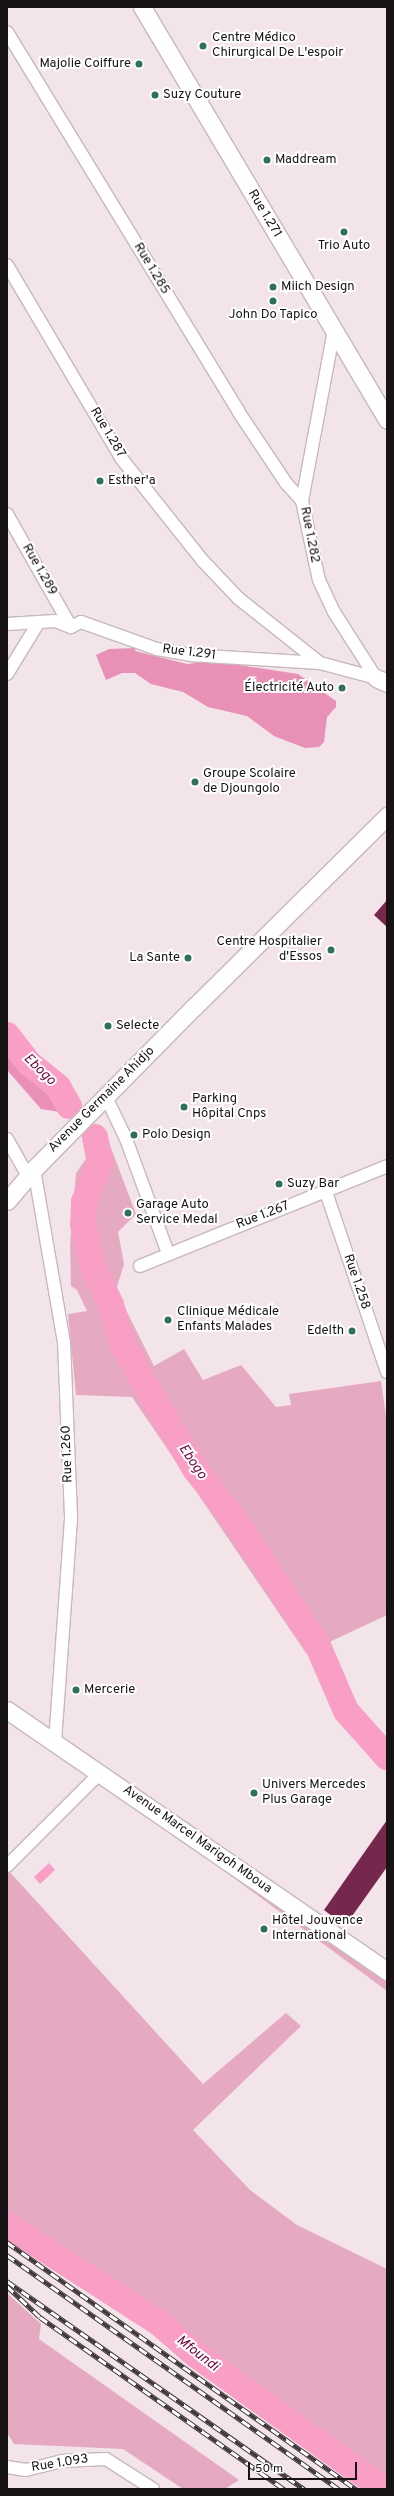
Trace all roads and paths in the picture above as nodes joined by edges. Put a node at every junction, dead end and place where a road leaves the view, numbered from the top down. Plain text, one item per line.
1 (142, 7) edge
2 (7, 32) edge
3 (7, 265) edge
4 (334, 330) junction
5 (387, 420) edge
6 (302, 501) junction
7 (7, 514) edge
8 (7, 624) edge
9 (37, 625) junction
10 (71, 627) junction
11 (320, 663) junction
12 (7, 674) edge
13 (381, 680) edge
14 (387, 816) edge
15 (106, 1097) junction
16 (7, 1139) edge
17 (387, 1166) edge
18 (31, 1173) junction
19 (326, 1192) junction
20 (7, 1202) edge
21 (168, 1253) junction
22 (140, 1266) dead end
23 (387, 1371) edge
24 (7, 1710) edge
25 (55, 1740) junction
26 (100, 1773) junction
27 (7, 1866) edge
28 (387, 1971) edge
29 (7, 2467) edge
30 (153, 2489) edge

1 - 4 street, Rue 1.271
2 - 6 street, Rue 1.285
3 - 11 street, Rue 1.287
4 - 5 street, Rue 1.271
4 - 6 street, Rue 1.282
6 - 13 street, Rue 1.282
7 - 10 street, Rue 1.289
8 - 9 street, Rue 1.291
9 - 10 street, Rue 1.291
9 - 12 street
10 - 11 street, Rue 1.291
11 - 13 street, Rue 1.291
14 - 15 street, Avenue Germaine Ahidjo
15 - 18 street, Avenue Germaine Ahidjo
15 - 21 street
16 - 18 street, Rue 1.260
17 - 19 street, Rue 1.267
18 - 20 street, Avenue Germaine Ahidjo
18 - 25 street, Rue 1.260
19 - 21 street, Rue 1.267
19 - 23 street, Rue 1.258
21 - 22 street, Rue 1.267
24 - 25 street, Avenue Marcel Marigoh Mboua
25 - 26 street, Avenue Marcel Marigoh Mboua
26 - 27 street
26 - 28 street, Avenue Marcel Marigoh Mboua
29 - 30 street, Rue 1.093

